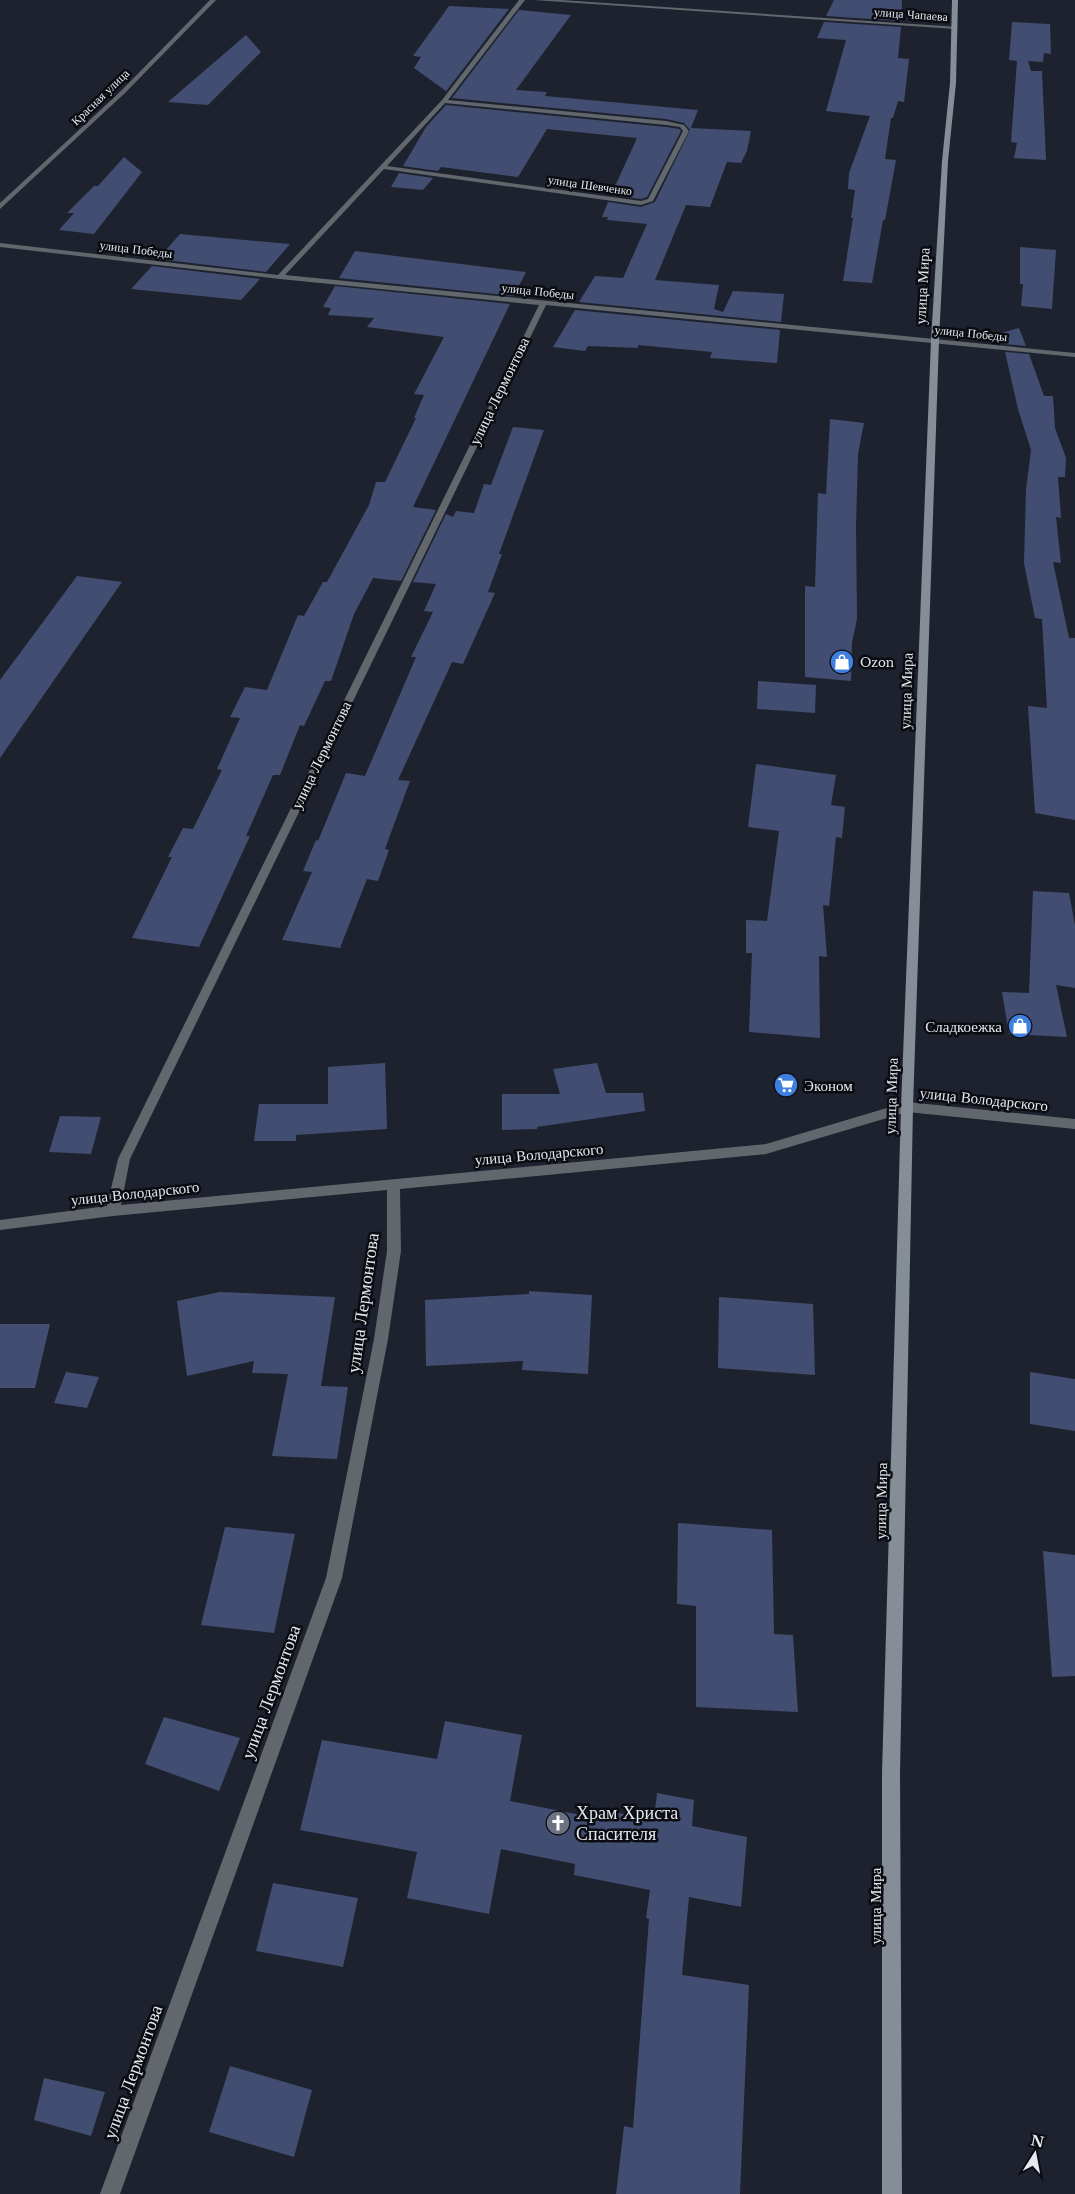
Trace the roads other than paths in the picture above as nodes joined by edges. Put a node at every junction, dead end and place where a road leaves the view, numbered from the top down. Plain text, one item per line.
1 (213, 0) edge
2 (522, 0) edge
3 (537, 0) edge
4 (955, 0) edge
5 (955, 27) junction
6 (444, 101) junction
7 (384, 167) junction
8 (0, 207) edge
9 (0, 244) edge
10 (280, 277) junction
11 (542, 303) junction
12 (935, 340) junction
13 (1075, 355) edge
14 (907, 1107) junction
15 (1075, 1124) edge
16 (392, 1184) junction
17 (112, 1211) junction
18 (0, 1225) edge
19 (110, 2194) edge
20 (892, 2194) edge

1 - 8 street, Красная улица
2 - 6 street
3 - 5 street, улица Чапаева
4 - 5 main road, улица Мира
5 - 12 main road, улица Мира
6 - 7 street
6 - 7 street, улица Шевченко
7 - 10 street
9 - 10 street, улица Победы
10 - 11 street, улица Победы
11 - 12 street, улица Победы
11 - 17 street, улица Лермонтова
12 - 13 street, улица Победы
12 - 14 main road, улица Мира
14 - 15 street, улица Володарского
14 - 16 street, улица Володарского
14 - 20 main road, улица Мира
16 - 17 street, улица Володарского
16 - 19 street, улица Лермонтова
17 - 18 street, улица Володарского

